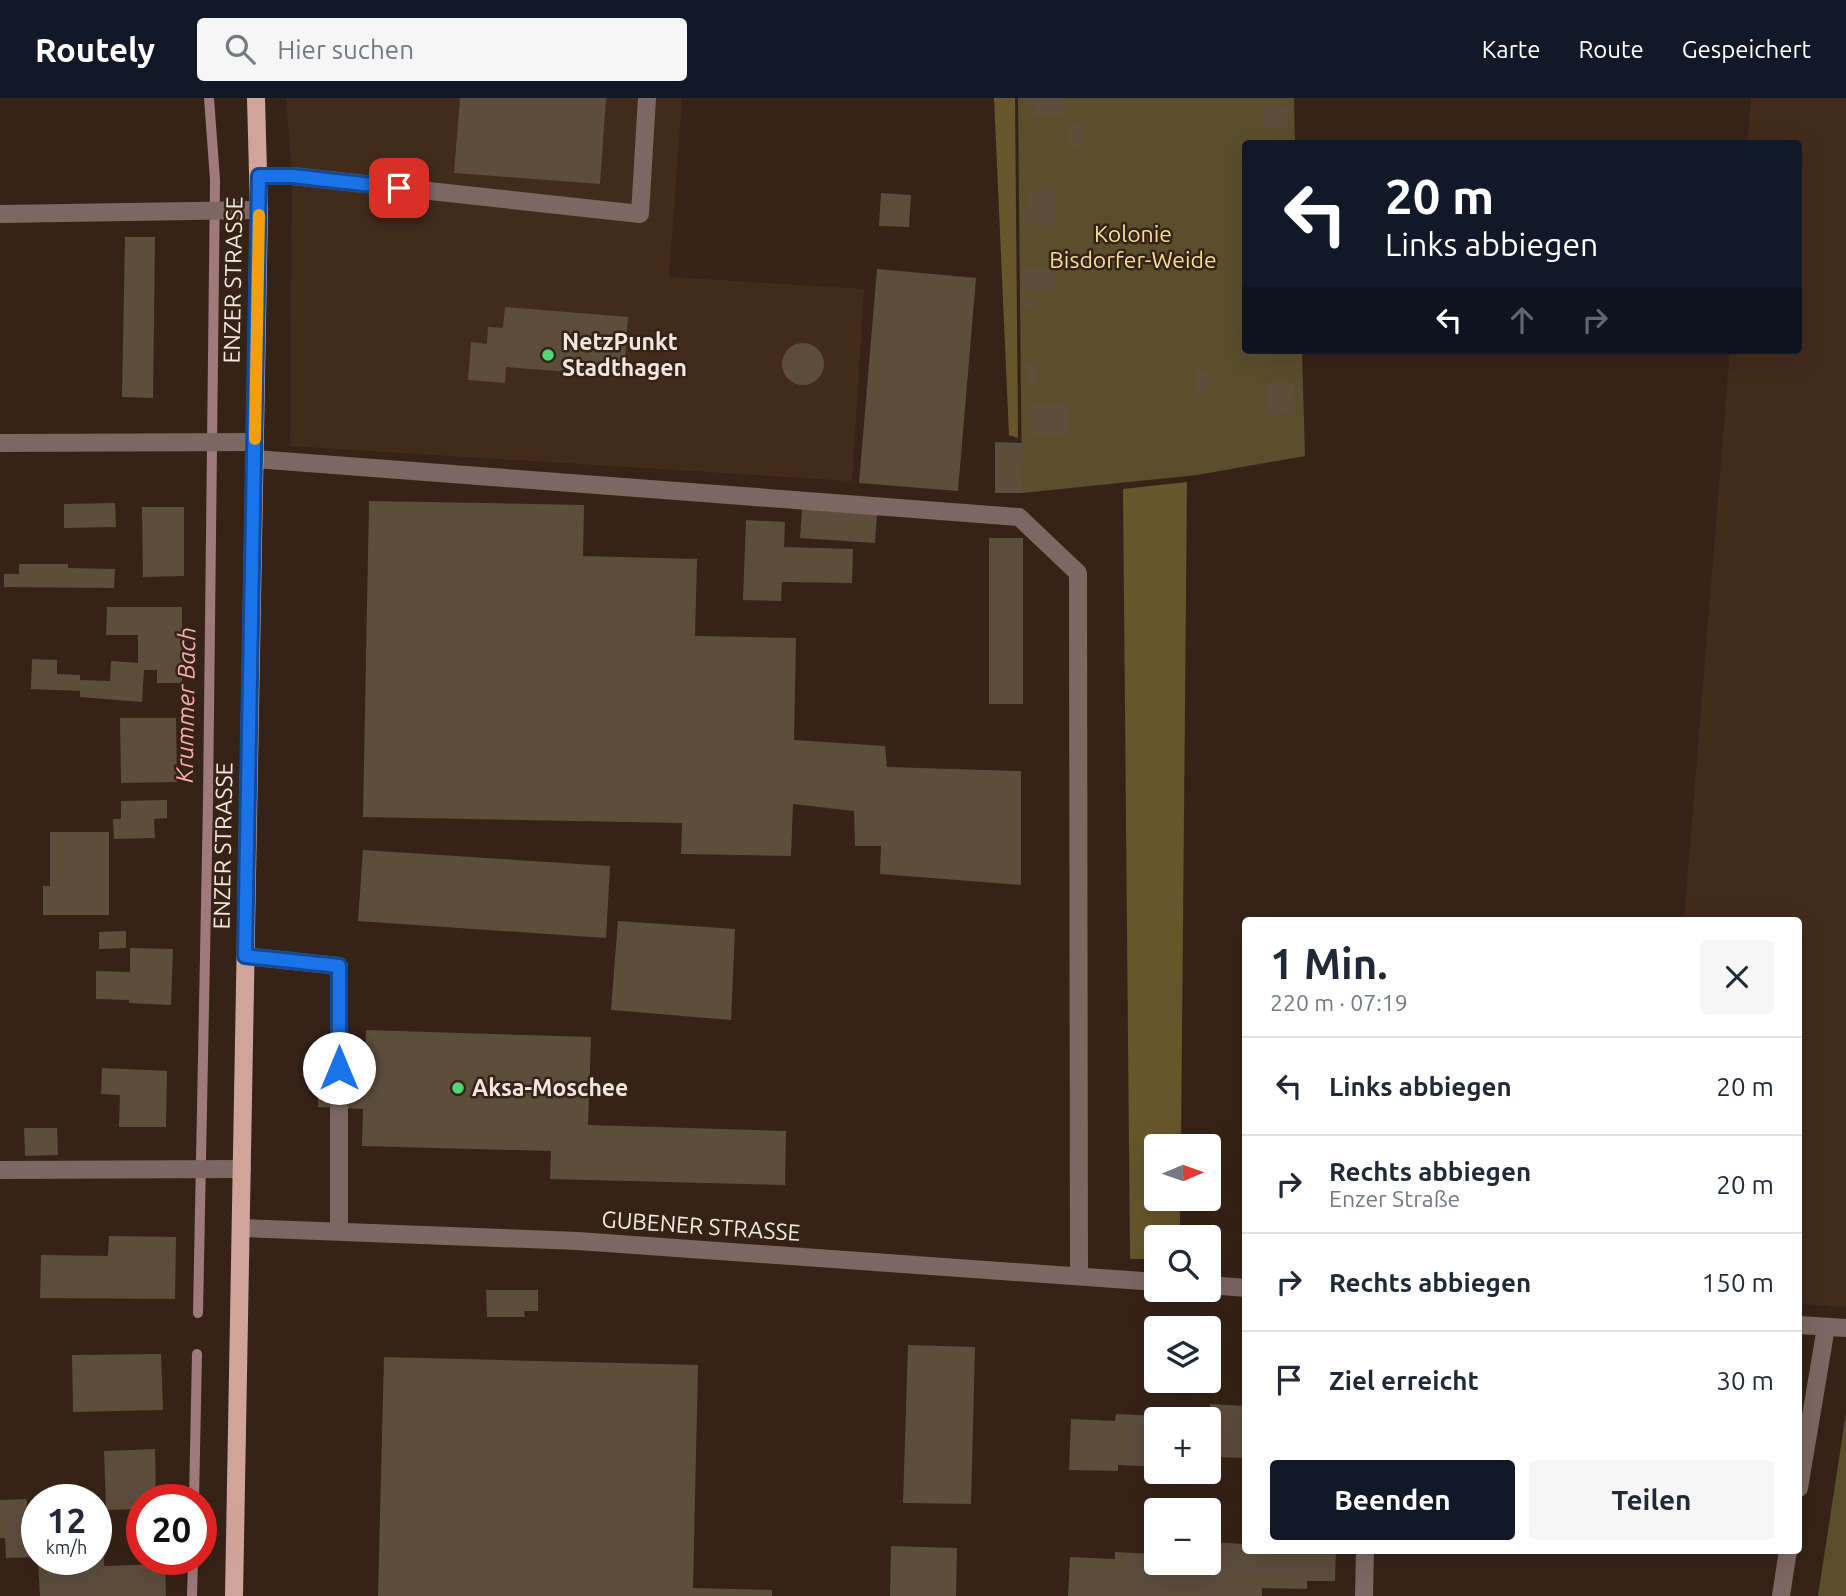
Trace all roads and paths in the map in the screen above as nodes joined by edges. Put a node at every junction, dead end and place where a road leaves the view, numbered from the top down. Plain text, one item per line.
1 (256, 98) edge
2 (647, 98) edge
3 (259, 176) junction
4 (259, 209) junction
5 (0, 214) edge
6 (0, 443) edge
7 (255, 451) junction
8 (245, 956) junction
9 (339, 1068) tunnel mouth
10 (339, 1108) tunnel mouth
11 (242, 1169) junction
12 (0, 1170) edge
13 (242, 1228) junction
14 (339, 1231) junction
15 (1079, 1276) junction
16 (1144, 1281) edge
17 (1221, 1287) edge
18 (1242, 1288) edge
19 (1802, 1325) edge
20 (1826, 1327) junction
21 (1846, 1328) edge
22 (1802, 1470) edge
23 (1365, 1554) edge
24 (1787, 1554) edge
25 (234, 1596) edge
26 (1364, 1596) edge
27 (1781, 1596) edge

1 - 3 main road, ENZER STRASSE
2 - 3 street
3 - 4 main road, ENZER STRASSE
4 - 5 street
4 - 7 main road, ENZER STRASSE
6 - 7 street
7 - 8 main road, ENZER STRASSE
7 - 15 street
8 - 9 street
8 - 11 main road, ENZER STRASSE
10 - 14 street
11 - 12 street
11 - 13 main road, ENZER STRASSE
13 - 14 street, GUBENER STRASSE
13 - 25 main road, ENZER STRASSE
14 - 15 street, GUBENER STRASSE
15 - 16 street, GUBENER STRASSE
17 - 18 street
19 - 20 street
20 - 21 street
20 - 22 street
23 - 26 street
24 - 27 street

